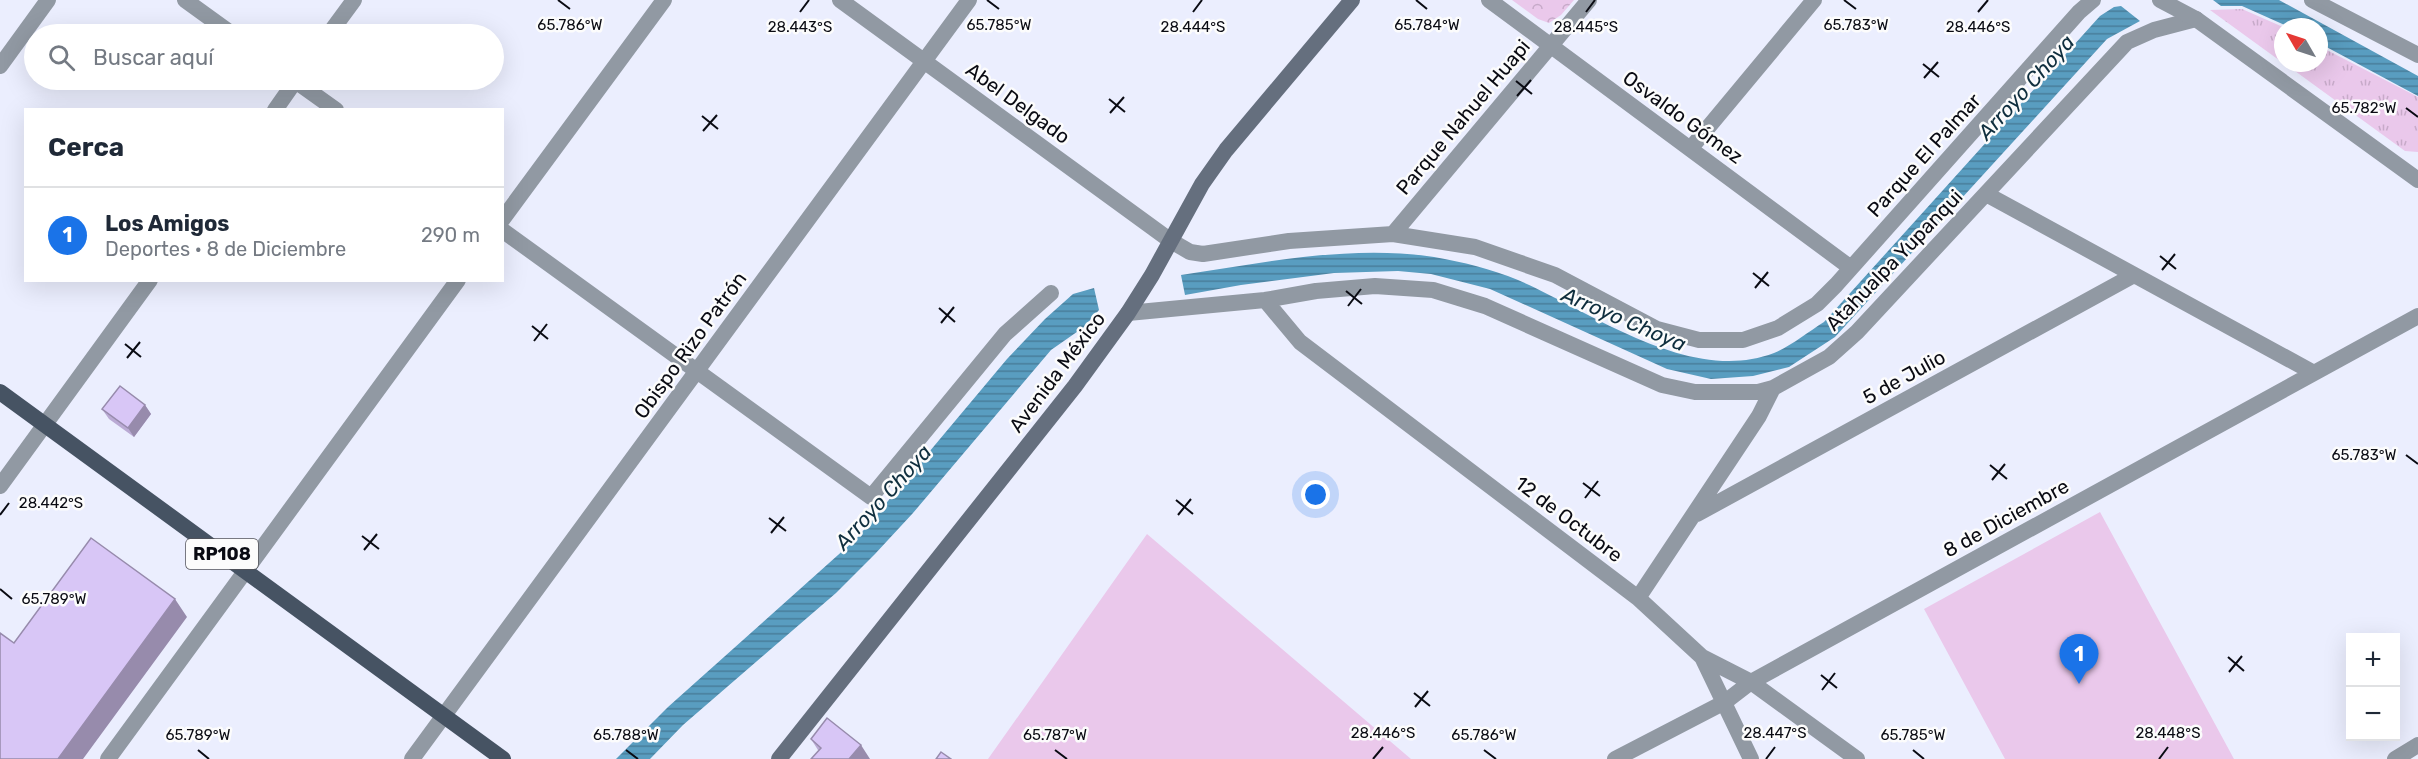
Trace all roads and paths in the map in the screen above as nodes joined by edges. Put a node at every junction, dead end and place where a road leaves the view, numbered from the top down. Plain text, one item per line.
1 (48, 0) edge
2 (185, 0) edge
3 (354, 0) edge
4 (664, 0) edge
5 (840, 0) edge
6 (969, 0) edge
7 (1352, 0) edge
8 (1489, 0) edge
9 (1589, 0) edge
10 (1814, 0) edge
11 (2093, 0) edge
12 (2160, 0) edge
13 (2312, 0) edge
14 (2196, 19) junction
15 (31, 24) edge
16 (218, 24) edge
17 (336, 24) edge
18 (24, 33) edge
19 (1551, 46) junction
20 (2418, 55) edge
21 (924, 61) junction
22 (0, 66) edge
23 (289, 90) edge
24 (309, 90) edge
25 (275, 108) edge
26 (333, 108) edge
27 (1690, 148) junction
28 (2418, 180) edge
29 (1986, 194) junction
30 (504, 217) edge
31 (504, 231) edge
32 (1393, 234) junction
33 (1171, 241) junction
34 (1851, 268) junction
35 (2134, 275) junction
36 (149, 282) edge
37 (457, 282) edge
38 (1051, 293) dead end
39 (1265, 300) junction
40 (1128, 314) junction
41 (2418, 316) edge
42 (697, 371) junction
43 (2314, 373) junction
44 (1773, 388) junction
45 (0, 392) edge
46 (44, 424) junction
47 (0, 486) edge
48 (1693, 516) junction
49 (246, 571) junction
50 (1638, 598) junction
51 (1702, 657) junction
52 (1751, 681) junction
53 (1725, 702) junction
54 (444, 716) junction
55 (2418, 745) edge
56 (108, 759) edge
57 (412, 759) edge
58 (503, 759) edge
59 (779, 759) edge
60 (1615, 759) edge
61 (1751, 759) edge
62 (1857, 759) edge
63 (2395, 759) edge

1 - 15 street
2 - 16 street
3 - 17 street
4 - 30 street
5 - 21 street, Abel Delgado
6 - 21 street, Obispo Rizo Patrón
7 - 33 main road, Avenida México
8 - 19 street, Osvaldo Gómez
9 - 19 street, Parque Nahuel Huapi
10 - 27 street
11 - 34 street, Parque El Palmar
12 - 14 street
13 - 20 street
14 - 28 street
14 - 29 street, Atahualpa Yupanqui
18 - 22 street
19 - 27 street, Osvaldo Gómez
19 - 32 street, Parque Nahuel Huapi
21 - 33 street, Abel Delgado
21 - 42 street, Obispo Rizo Patrón
23 - 25 street
24 - 26 street
27 - 34 street, Osvaldo Gómez
29 - 35 street
29 - 44 street, Atahualpa Yupanqui
31 - 42 street
32 - 33 street, Abel Delgado
32 - 34 street, Parque El Palmar
33 - 40 main road, Avenida México
35 - 43 street
35 - 48 street, 5 de Julio
36 - 46 street
37 - 49 street
38 - 42 street
39 - 40 street
39 - 44 street
39 - 50 street, 12 de Octubre
40 - 59 main road, Avenida México
41 - 43 street, 8 de Diciembre
42 - 54 street, Obispo Rizo Patrón
43 - 52 street, 8 de Diciembre
44 - 48 street
45 - 46 main road, RP108
46 - 47 street
46 - 49 main road, RP108
48 - 50 street
49 - 54 main road, RP108
49 - 56 street
50 - 51 street, 12 de Octubre
51 - 52 street, 12 de Octubre
51 - 53 street
52 - 53 street, 8 de Diciembre
52 - 62 street, 12 de Octubre
53 - 60 street, 8 de Diciembre
53 - 61 street
54 - 57 street, Obispo Rizo Patrón
54 - 58 main road, RP108
55 - 63 street

